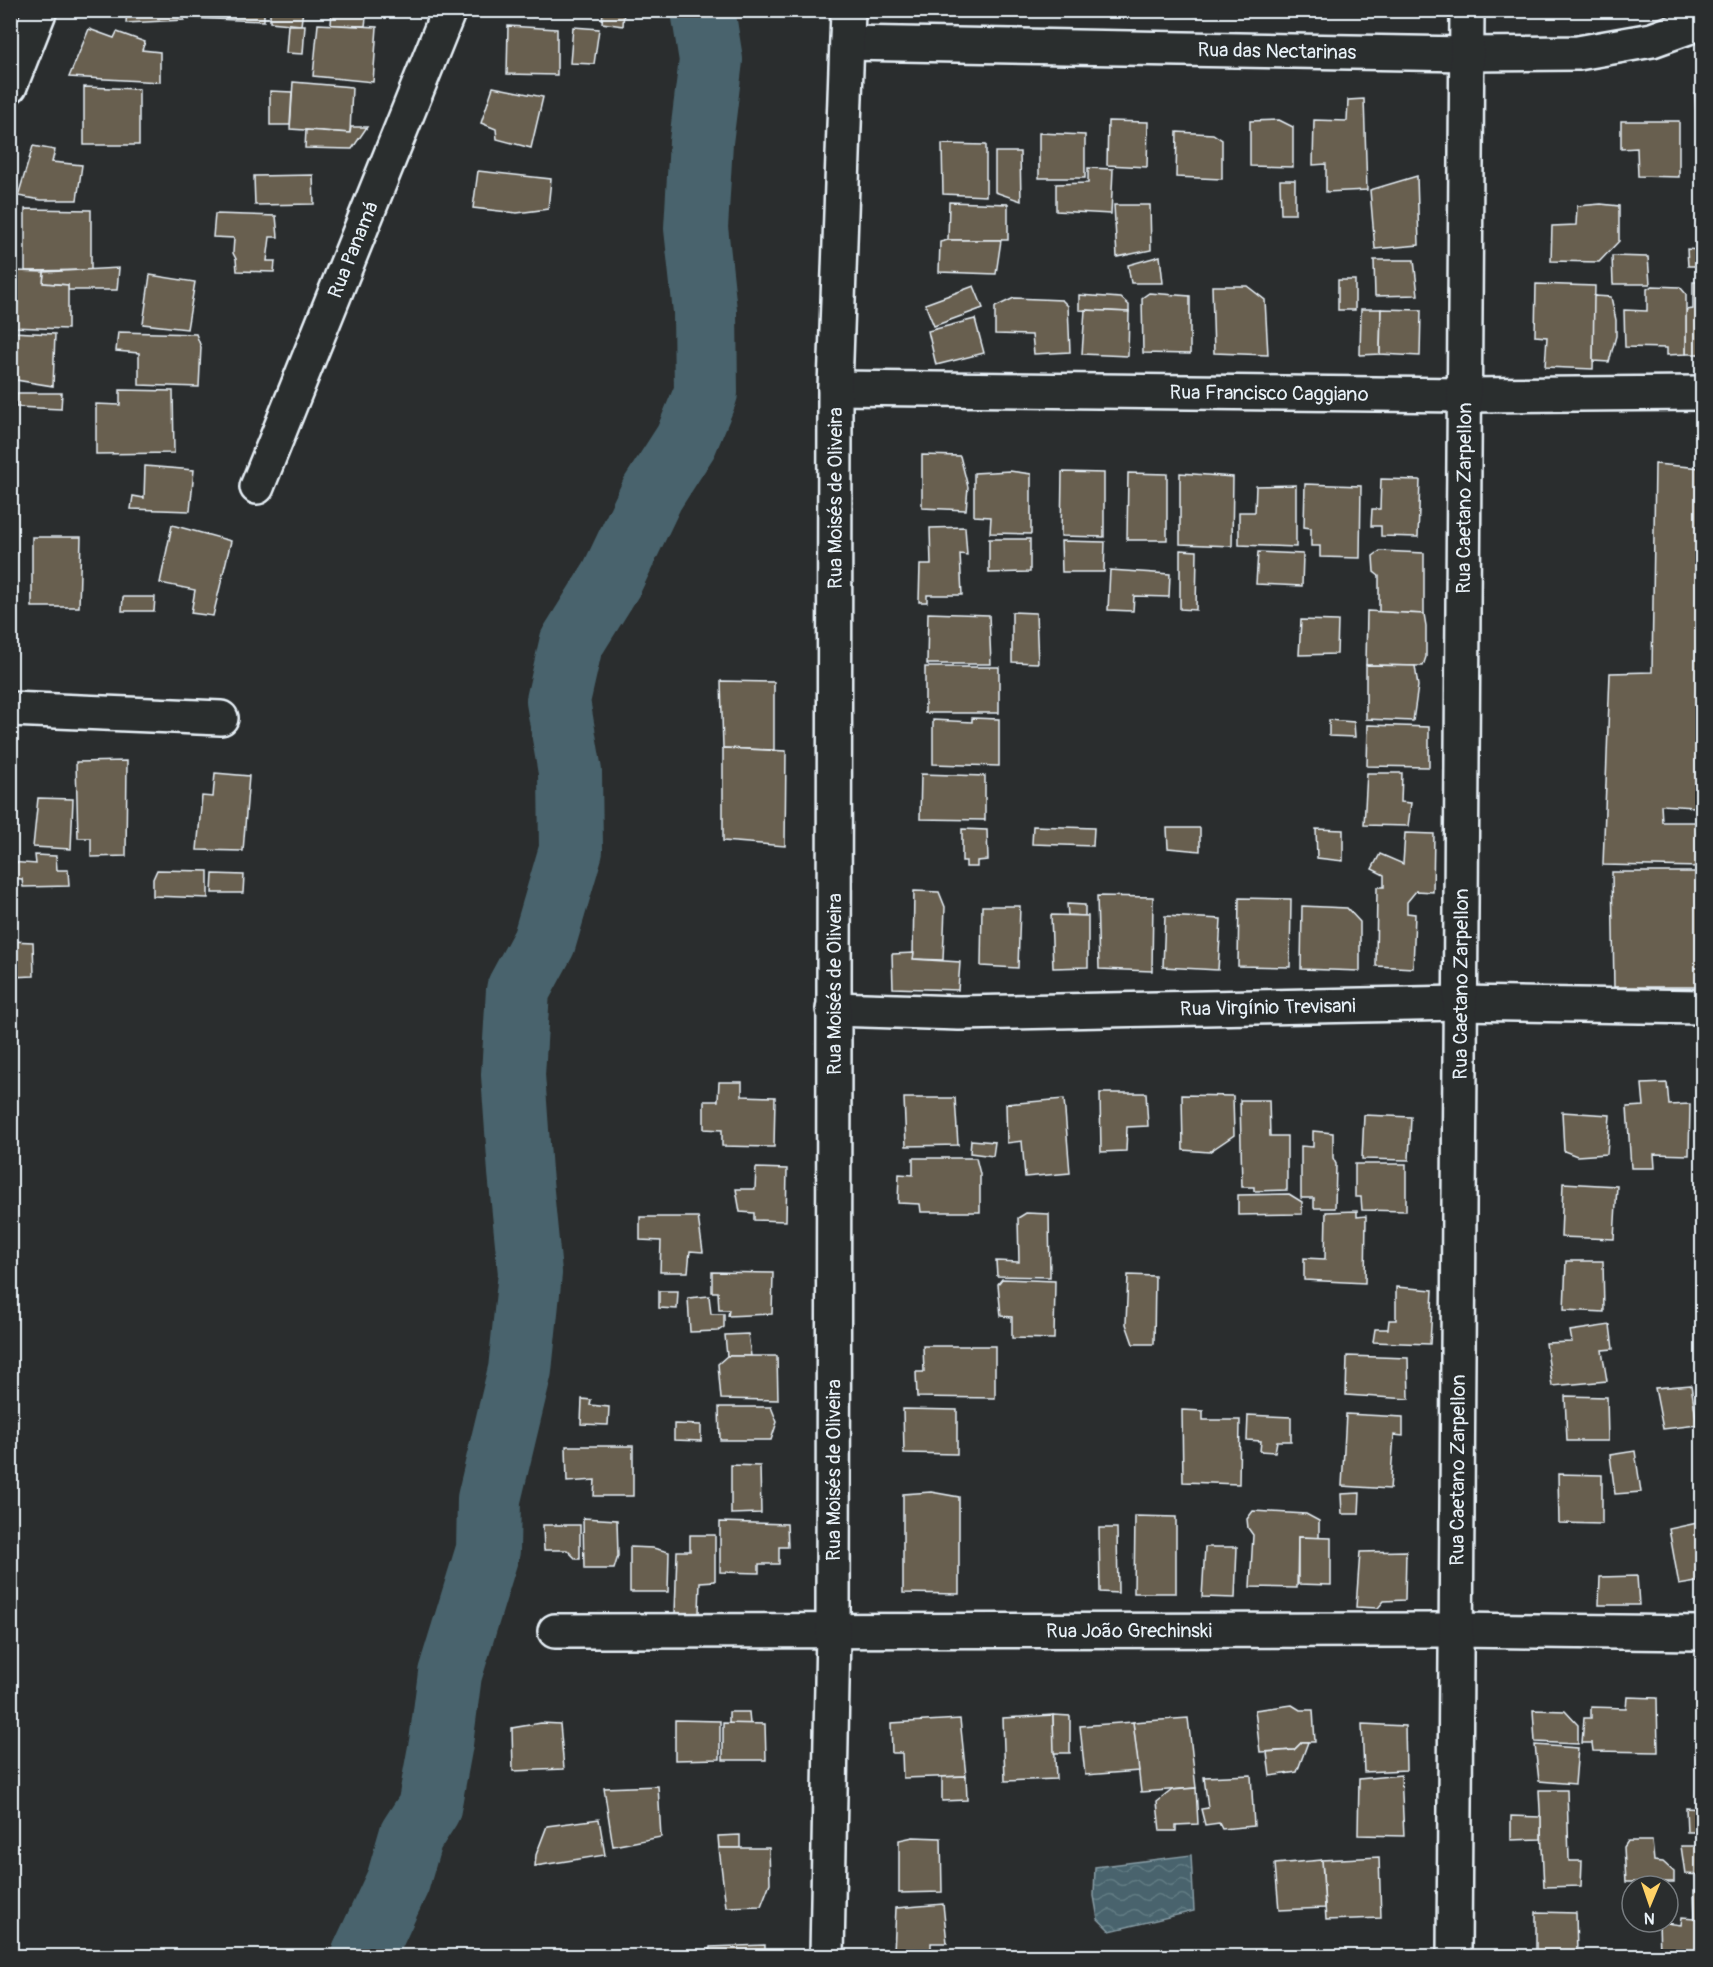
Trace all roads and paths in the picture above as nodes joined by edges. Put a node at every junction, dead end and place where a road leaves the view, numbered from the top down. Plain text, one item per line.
1 (40, 10) edge
2 (449, 10) edge
3 (848, 10) edge
4 (1467, 10) edge
5 (1702, 22) edge
6 (847, 43) junction
7 (1467, 54) junction
8 (10, 86) edge
9 (835, 388) junction
10 (1702, 393) edge
11 (1463, 395) junction
12 (257, 487) dead end
13 (10, 709) edge
14 (221, 718) dead end
15 (1460, 1003) junction
16 (1702, 1007) edge
17 (833, 1009) junction
18 (833, 1630) junction
19 (1455, 1630) junction
20 (555, 1631) dead end
21 (1702, 1633) edge
22 (827, 1956) edge
23 (1454, 1956) edge

1 - 8 street
2 - 12 street, Rua Panamá
3 - 6 street, Rua Moisés de Oliveira
4 - 7 street, Rua Caetano Zarpellon
5 - 7 street, Rua das Nectarinas
6 - 7 street, Rua das Nectarinas
6 - 9 street, Rua Moisés de Oliveira
7 - 11 street, Rua Caetano Zarpellon
9 - 11 street, Rua Francisco Caggiano
9 - 17 street, Rua Moisés de Oliveira
10 - 11 street, Rua Francisco Caggiano
11 - 15 street, Rua Caetano Zarpellon
13 - 14 street
15 - 16 street, Rua Virgínio Trevisani
15 - 17 street, Rua Virgínio Trevisani
15 - 19 street, Rua Caetano Zarpellon
17 - 18 street, Rua Moisés de Oliveira
18 - 19 street, Rua João Grechinski
18 - 20 street, Rua João Grechinski
18 - 22 street, Rua Moisés de Oliveira
19 - 21 street, Rua João Grechinski
19 - 23 street, Rua Caetano Zarpellon

